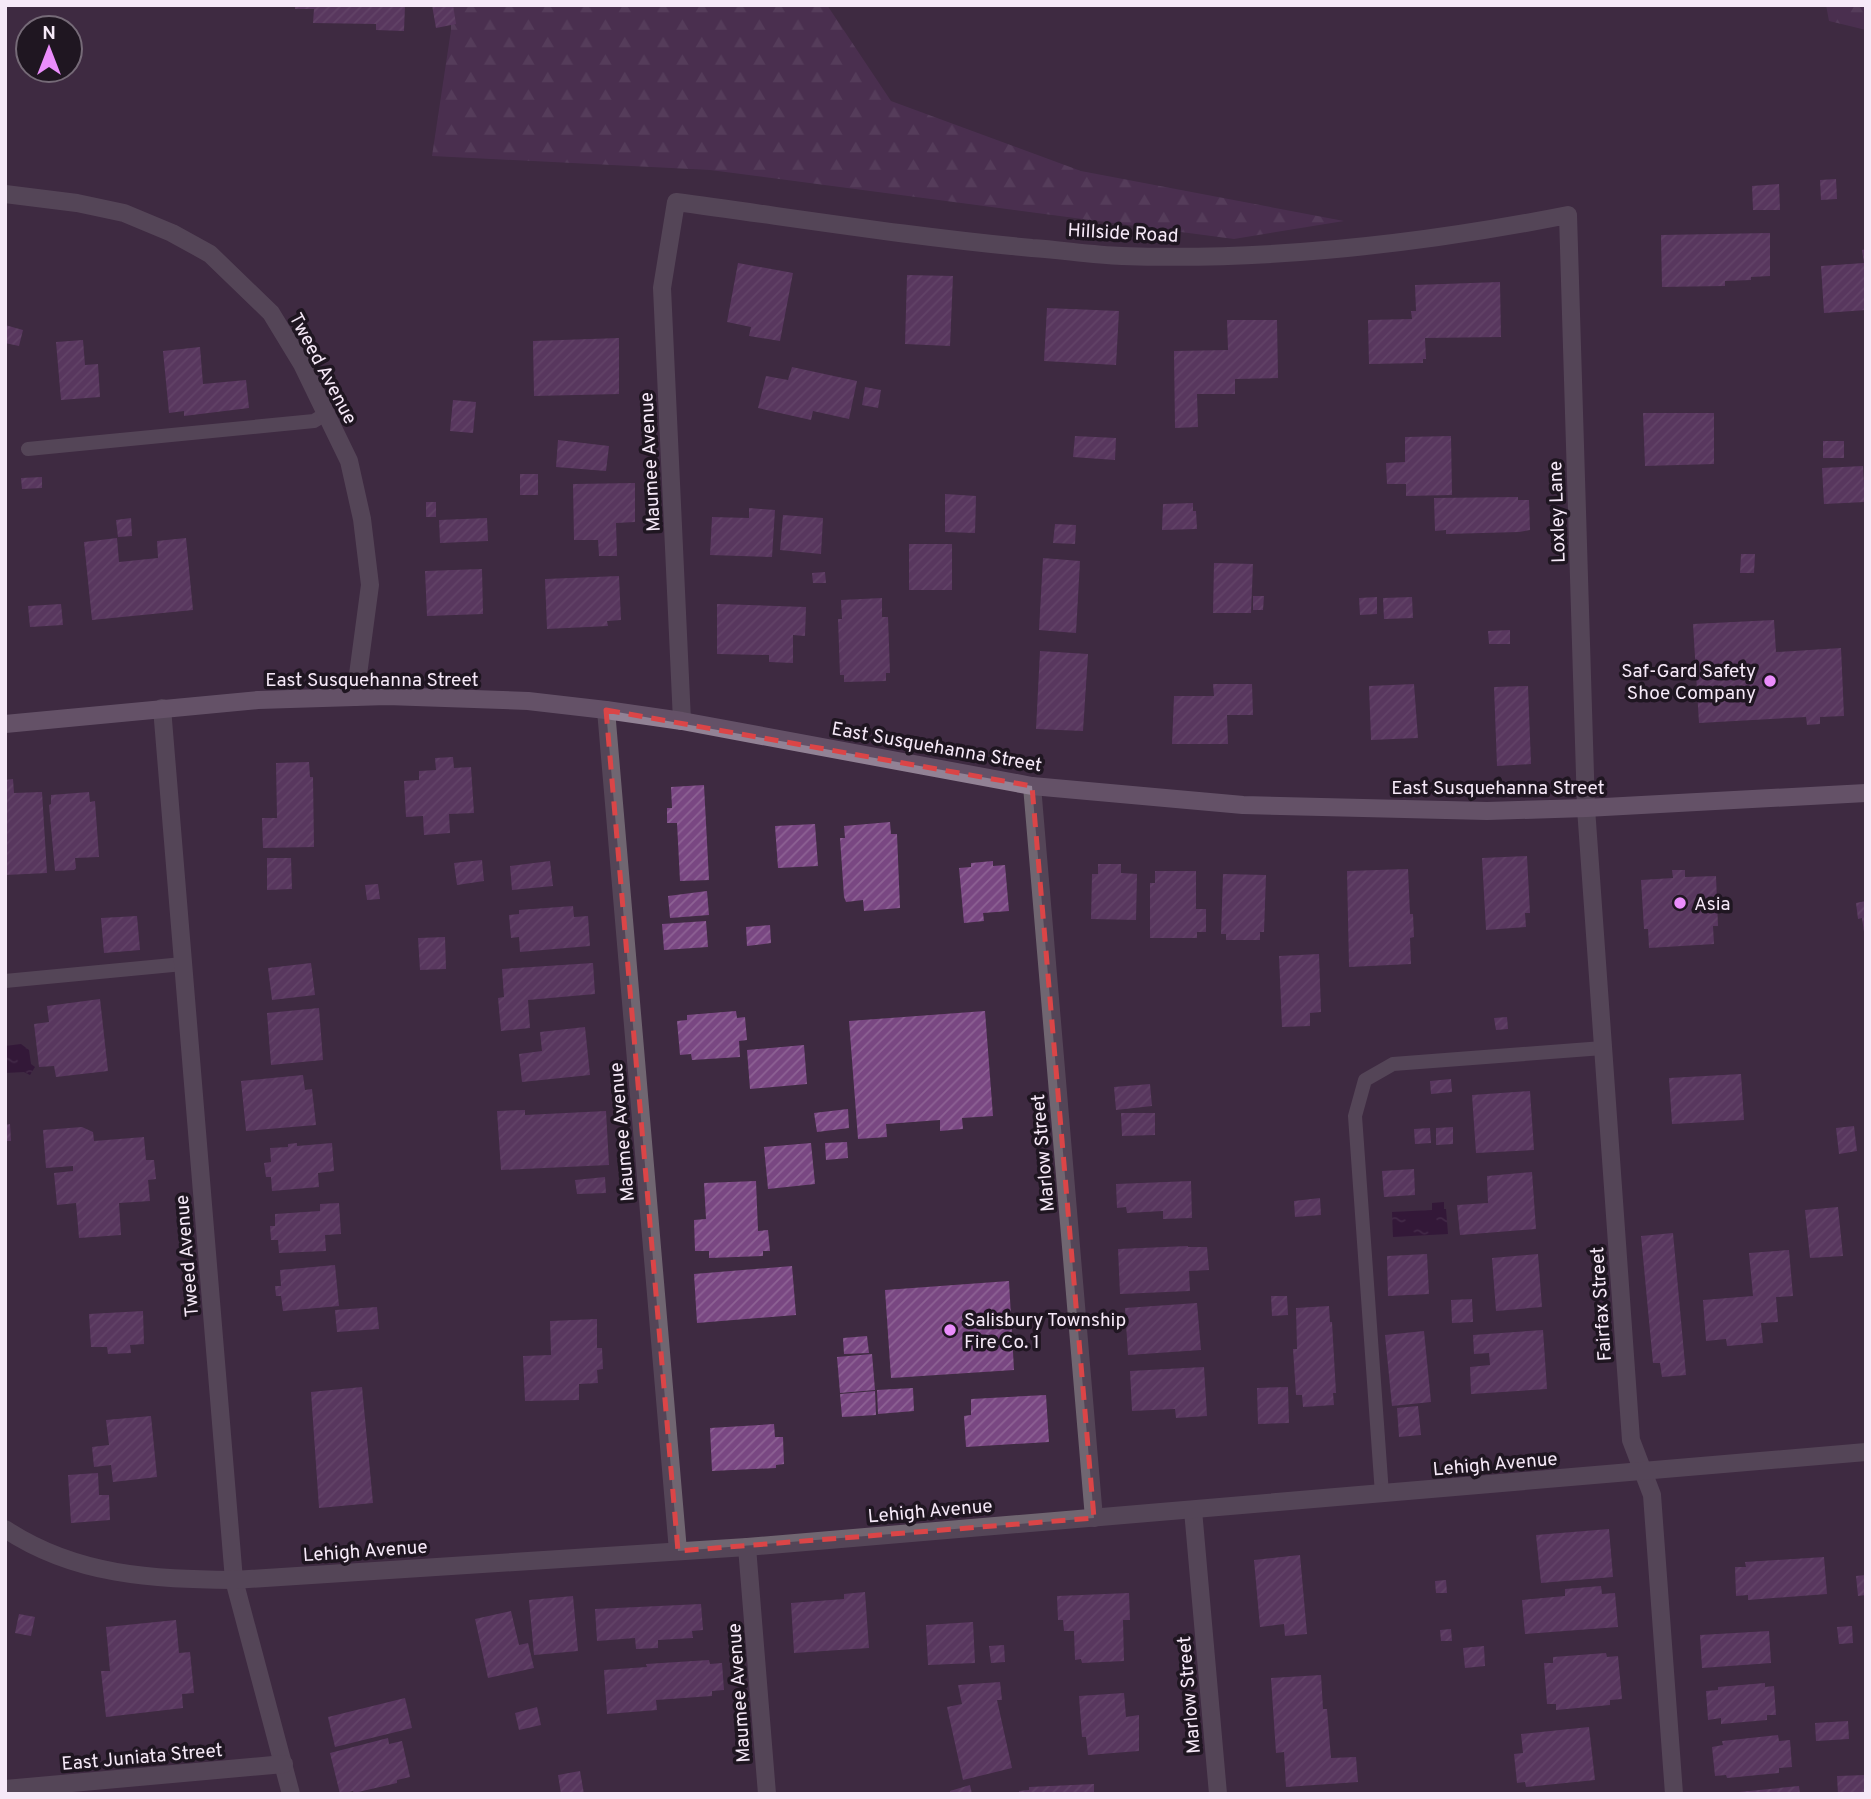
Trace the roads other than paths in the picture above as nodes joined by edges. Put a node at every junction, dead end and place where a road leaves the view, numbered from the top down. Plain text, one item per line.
1 (5, 194) edge
2 (676, 202) joint
3 (1568, 215) joint
4 (327, 413) junction
5 (28, 449) dead end
6 (355, 697) junction
7 (162, 708) junction
8 (606, 710) junction
9 (682, 721) junction
10 (5, 724) edge
11 (1032, 786) junction
12 (1866, 793) edge
13 (1586, 808) junction
14 (183, 964) junction
15 (5, 981) edge
16 (1603, 1048) junction
17 (1866, 1452) edge
18 (1641, 1470) junction
19 (1382, 1494) junction
20 (1193, 1510) junction
21 (1094, 1518) junction
22 (5, 1529) edge
23 (747, 1547) junction
24 (678, 1551) junction
25 (234, 1580) junction
26 (284, 1764) junction
27 (5, 1789) edge
28 (291, 1794) edge
29 (767, 1794) edge
30 (1218, 1794) edge
31 (1674, 1794) edge

1 - 4 street, Tweed Avenue
2 - 3 street, Hillside Road
2 - 9 street, Maumee Avenue
3 - 13 street, Loxley Lane
4 - 5 lane
4 - 6 street, Tweed Avenue
6 - 7 main road, East Susquehanna Street
6 - 8 main road, East Susquehanna Street
7 - 10 main road, East Susquehanna Street
7 - 14 street, Tweed Avenue
8 - 9 main road, East Susquehanna Street
8 - 24 street, Maumee Avenue
9 - 11 main road, East Susquehanna Street
11 - 13 main road, East Susquehanna Street
11 - 21 street, Marlow Street
12 - 13 main road, East Susquehanna Street
13 - 16 street, Fairfax Street
14 - 15 lane
14 - 25 street, Tweed Avenue
16 - 18 street, Fairfax Street
16 - 19 lane
17 - 18 street, Lehigh Avenue
18 - 19 street, Lehigh Avenue
18 - 31 street, Fairfax Street
19 - 20 street, Lehigh Avenue
20 - 21 street, Lehigh Avenue
20 - 30 street, Marlow Street
21 - 23 street, Lehigh Avenue
22 - 25 street, Lehigh Avenue
23 - 24 street, Lehigh Avenue
23 - 29 street, Maumee Avenue
24 - 25 street, Lehigh Avenue
25 - 26 street, Tweed Avenue
26 - 27 street, East Juniata Street
26 - 28 street, Tweed Avenue

